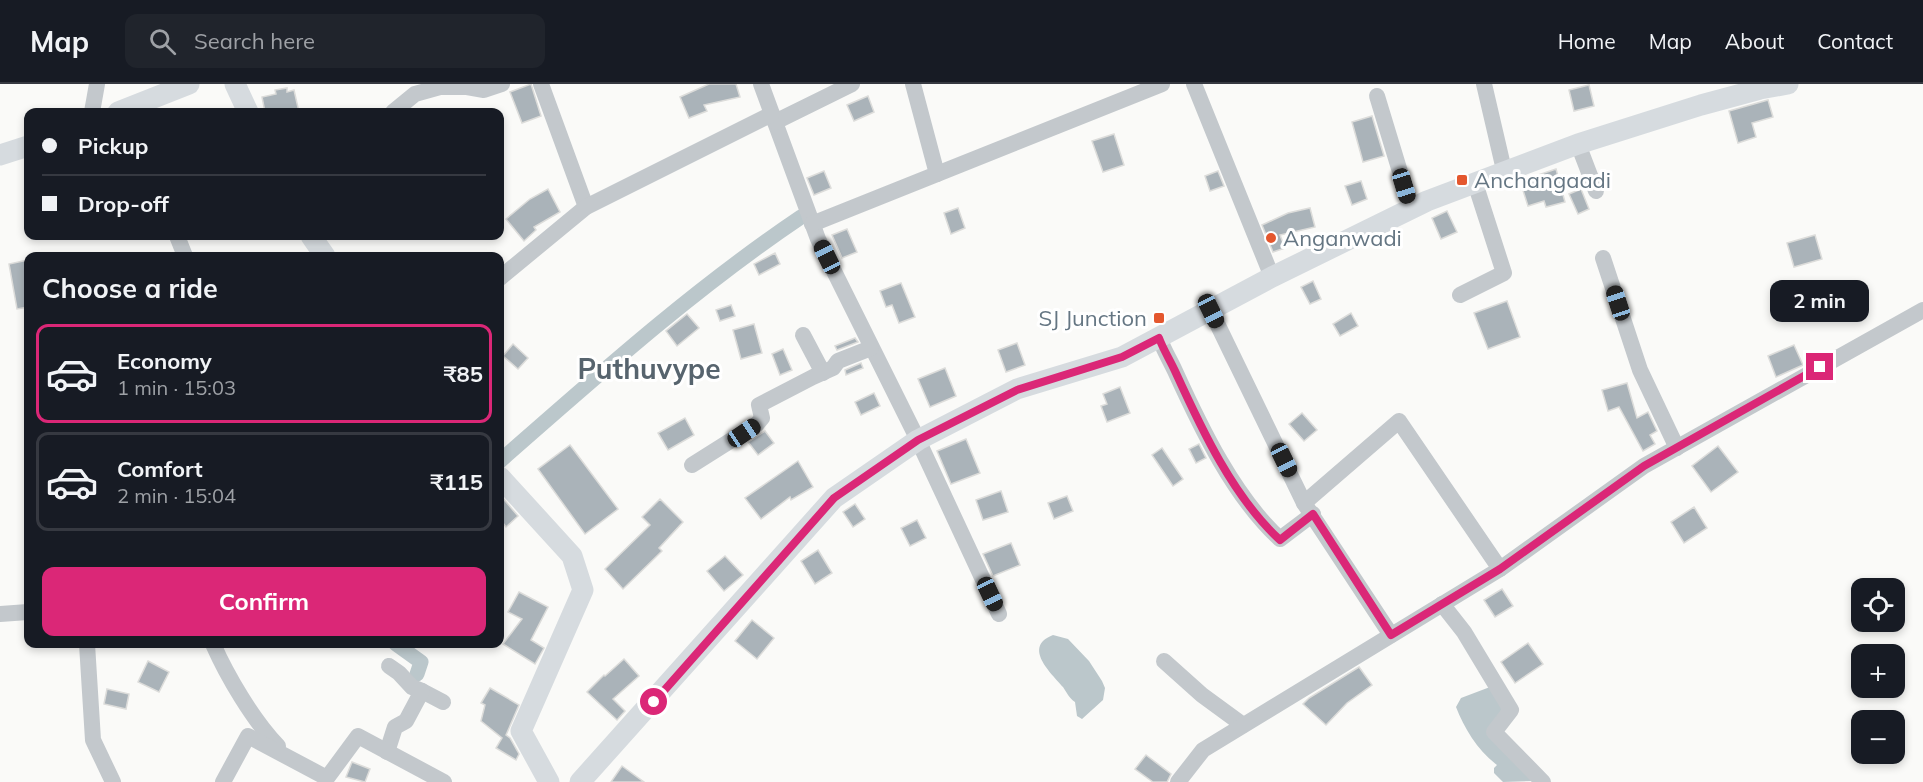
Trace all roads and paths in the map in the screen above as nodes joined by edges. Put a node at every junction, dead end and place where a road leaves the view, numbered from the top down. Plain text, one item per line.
1 (97, 84) edge
2 (189, 84) edge
3 (235, 84) edge
4 (502, 84) edge
5 (541, 84) edge
6 (761, 84) edge
7 (852, 84) edge
8 (913, 84) edge
9 (1162, 84) edge
10 (1194, 84) edge
11 (1484, 84) edge
12 (1788, 84) edge
13 (1377, 96) dead end
14 (93, 108) edge
15 (131, 108) edge
16 (246, 108) edge
17 (398, 108) edge
18 (773, 118) junction
19 (1578, 144) junction
20 (24, 147) edge
21 (0, 155) edge
22 (1504, 170) junction
23 (938, 174) junction
24 (1475, 183) junction
25 (1596, 191) dead end
26 (586, 207) junction
27 (1411, 208) junction
28 (812, 224) junction
29 (1603, 258) dead end
30 (504, 275) edge
31 (1272, 277) junction
32 (1460, 295) dead end
33 (1923, 310) edge
34 (1211, 311) junction
35 (803, 335) dead end
36 (1159, 338) junction
37 (871, 348) junction
38 (823, 373) junction
39 (918, 440) junction
40 (1677, 448) junction
41 (692, 465) dead end
42 (504, 481) edge
43 (1309, 508) junction
44 (1500, 569) junction
45 (1442, 604) junction
46 (24, 612) edge
47 (0, 614) edge
48 (999, 615) dead end
49 (1391, 635) junction
50 (87, 648) edge
51 (215, 648) edge
52 (1164, 662) dead end
53 (391, 668) dead end
54 (415, 687) junction
55 (443, 702) dead end
56 (1243, 725) junction
57 (387, 752) junction
58 (289, 758) junction
59 (113, 782) edge
60 (223, 782) edge
61 (444, 782) edge
62 (549, 782) edge
63 (580, 782) edge
64 (1178, 782) edge
65 (1543, 782) edge

1 - 14 street
2 - 15 main road
3 - 16 main road
4 - 17 street
5 - 26 street
6 - 18 street
7 - 18 street
8 - 23 street
9 - 23 street
10 - 31 street
11 - 22 street
12 - 19 main road
13 - 27 street
18 - 26 street
18 - 28 street
19 - 22 main road
19 - 25 street
20 - 21 main road
22 - 24 main road
23 - 28 street
24 - 27 main road
24 - 32 street
26 - 30 street
27 - 31 main road
28 - 37 street
29 - 40 street
31 - 34 main road
33 - 40 street
34 - 36 main road
34 - 43 street
35 - 38 street
36 - 39 main road
36 - 43 street
37 - 38 street
37 - 39 street
38 - 41 street
39 - 48 street
39 - 63 main road
40 - 44 street
42 - 62 main road
43 - 44 street
43 - 49 street
44 - 45 street
45 - 49 street
45 - 65 street
46 - 47 street
49 - 56 street
50 - 59 street
51 - 58 street
52 - 56 street
53 - 54 street
54 - 55 street
54 - 57 street
56 - 64 street
57 - 58 street
57 - 61 street
58 - 60 street

